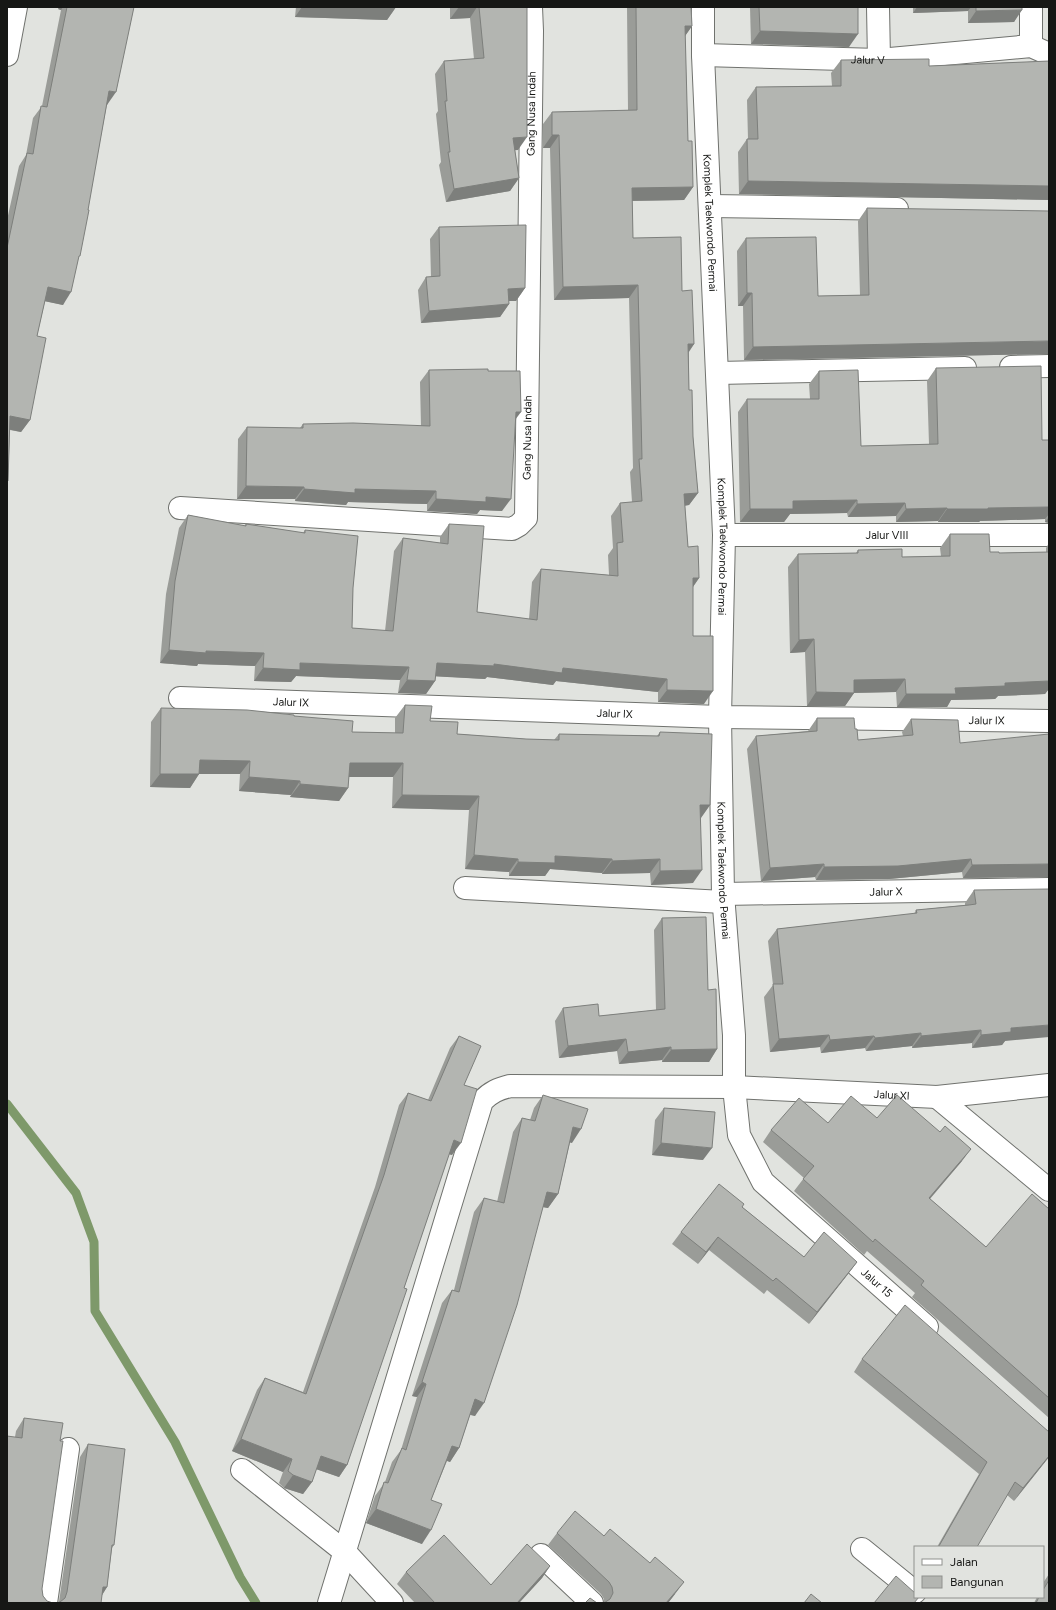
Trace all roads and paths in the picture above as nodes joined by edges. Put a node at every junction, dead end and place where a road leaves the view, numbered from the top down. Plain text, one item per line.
1 (16, 7) edge
2 (531, 7) edge
3 (703, 7) edge
4 (878, 7) edge
5 (1031, 7) edge
6 (1040, 50) edge
7 (7, 55) edge
8 (703, 55) junction
9 (879, 60) junction
10 (710, 206) junction
11 (915, 210) edge
12 (1049, 366) edge
13 (718, 374) junction
14 (180, 508) dead end
15 (724, 535) junction
16 (1049, 535) edge
17 (180, 698) dead end
18 (720, 717) junction
19 (1049, 721) edge
20 (465, 888) dead end
21 (1049, 889) edge
22 (723, 898) junction
23 (1049, 1085) edge
24 (734, 1087) junction
25 (937, 1097) junction
26 (1049, 1190) edge
27 (942, 1340) edge
28 (68, 1449) dead end
29 (242, 1470) dead end
30 (862, 1549) dead end
31 (345, 1552) junction
32 (541, 1555) edge
33 (914, 1591) edge
34 (46, 1603) edge
35 (329, 1603) edge
36 (392, 1603) edge
37 (592, 1603) edge

1 - 7 street
2 - 14 street, Gang Nusa Indah
3 - 8 street, Komplek Taekwondo Permai
4 - 9 street
5 - 6 street
6 - 9 street, Jalur V
8 - 9 street, Jalur V
8 - 10 street, Komplek Taekwondo Permai
10 - 11 street
10 - 13 street, Komplek Taekwondo Permai
12 - 13 street
13 - 15 street, Komplek Taekwondo Permai
15 - 16 street, Jalur VIII
15 - 18 street, Komplek Taekwondo Permai
17 - 18 street, Jalur IX
18 - 19 street, Jalur IX
18 - 22 street, Komplek Taekwondo Permai
20 - 22 street, Jalur X
21 - 22 street, Jalur X
22 - 24 street, Komplek Taekwondo Permai
23 - 25 street, Jalur XI
24 - 25 street, Jalur XI
24 - 27 street, Jalur 15
24 - 31 street, Jalur XI
25 - 26 street
28 - 34 street
29 - 31 street
30 - 33 street
31 - 35 street, Jalur XI
31 - 36 street
32 - 37 street

